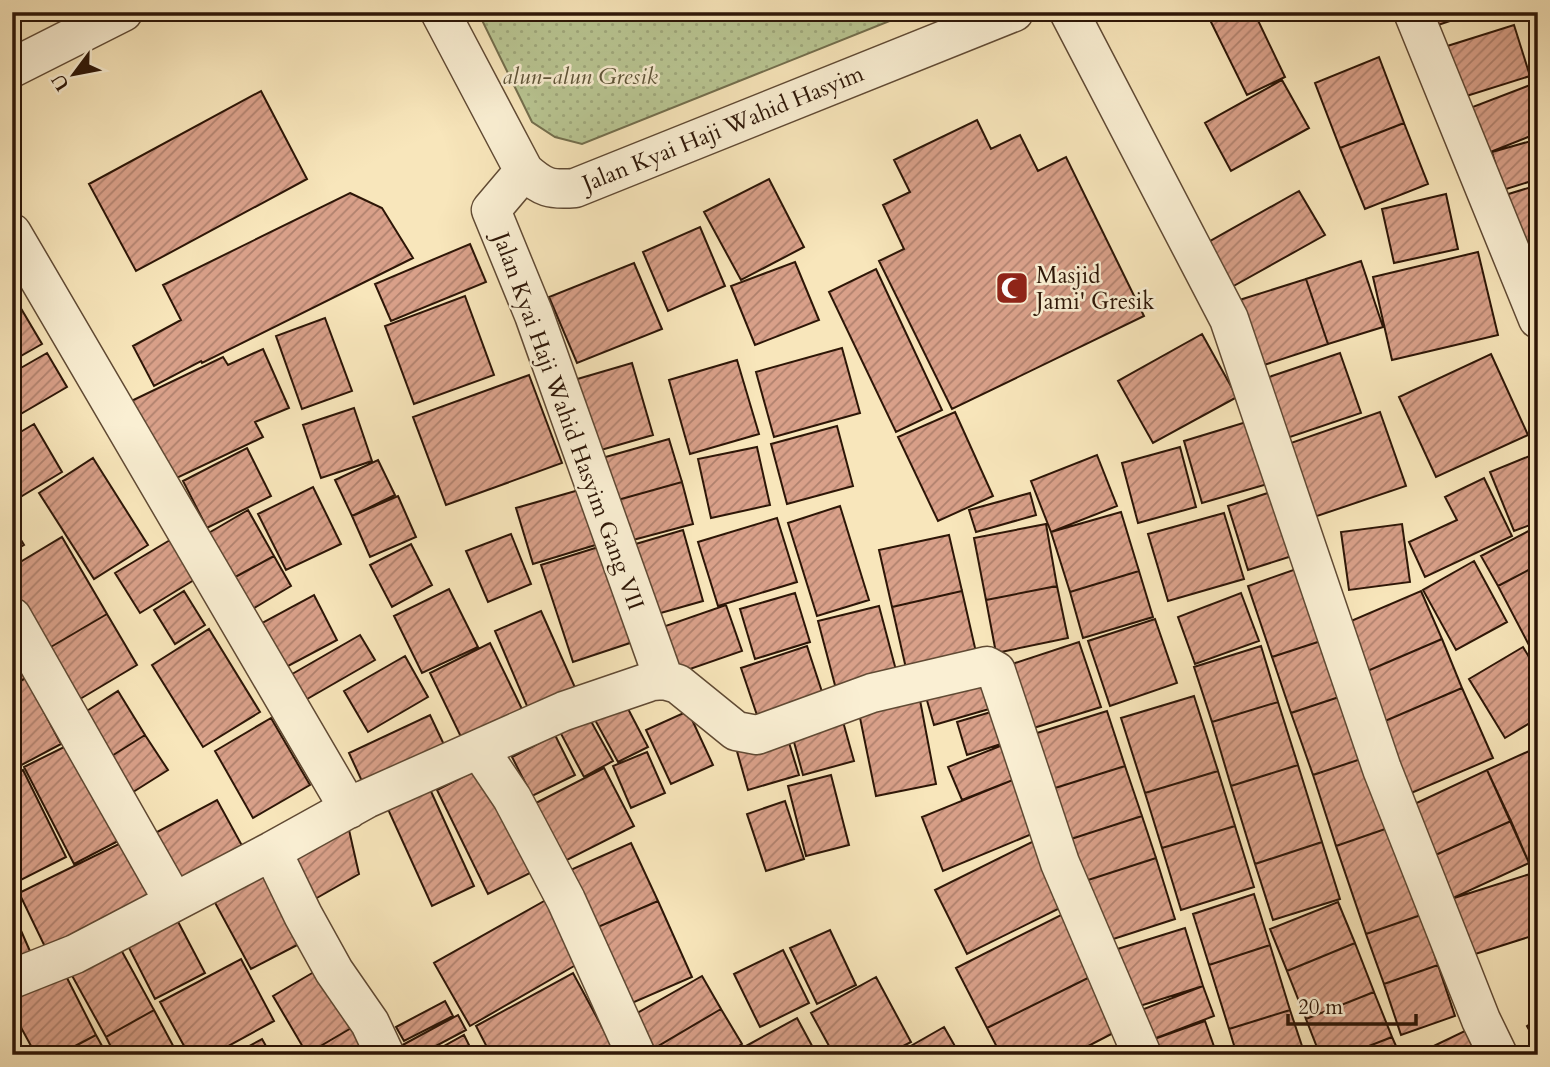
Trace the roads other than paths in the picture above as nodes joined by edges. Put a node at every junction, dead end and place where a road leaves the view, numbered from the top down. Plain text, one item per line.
1 (123, 12) edge
2 (440, 12) edge
3 (1014, 12) edge
4 (1069, 12) edge
5 (1413, 12) edge
6 (12, 68) edge
7 (524, 172) junction
8 (12, 233) edge
9 (1538, 319) edge
10 (12, 617) edge
11 (664, 680) junction
12 (478, 749) junction
13 (349, 809) junction
14 (272, 851) junction
15 (174, 902) junction
16 (12, 979) edge
17 (385, 1055) edge
18 (636, 1055) edge
19 (1142, 1055) edge
20 (1498, 1055) edge

1 - 6 street
2 - 7 street
3 - 7 street, Jalan Kyai Haji Wahid Hasyim
4 - 20 street
5 - 9 street
7 - 11 street, Jalan Kyai Haji Wahid Hasyim Gang VII
8 - 13 street
10 - 15 street
11 - 12 street
11 - 19 street
12 - 13 street
12 - 18 street
13 - 14 street
14 - 15 street
14 - 17 street
15 - 16 street

